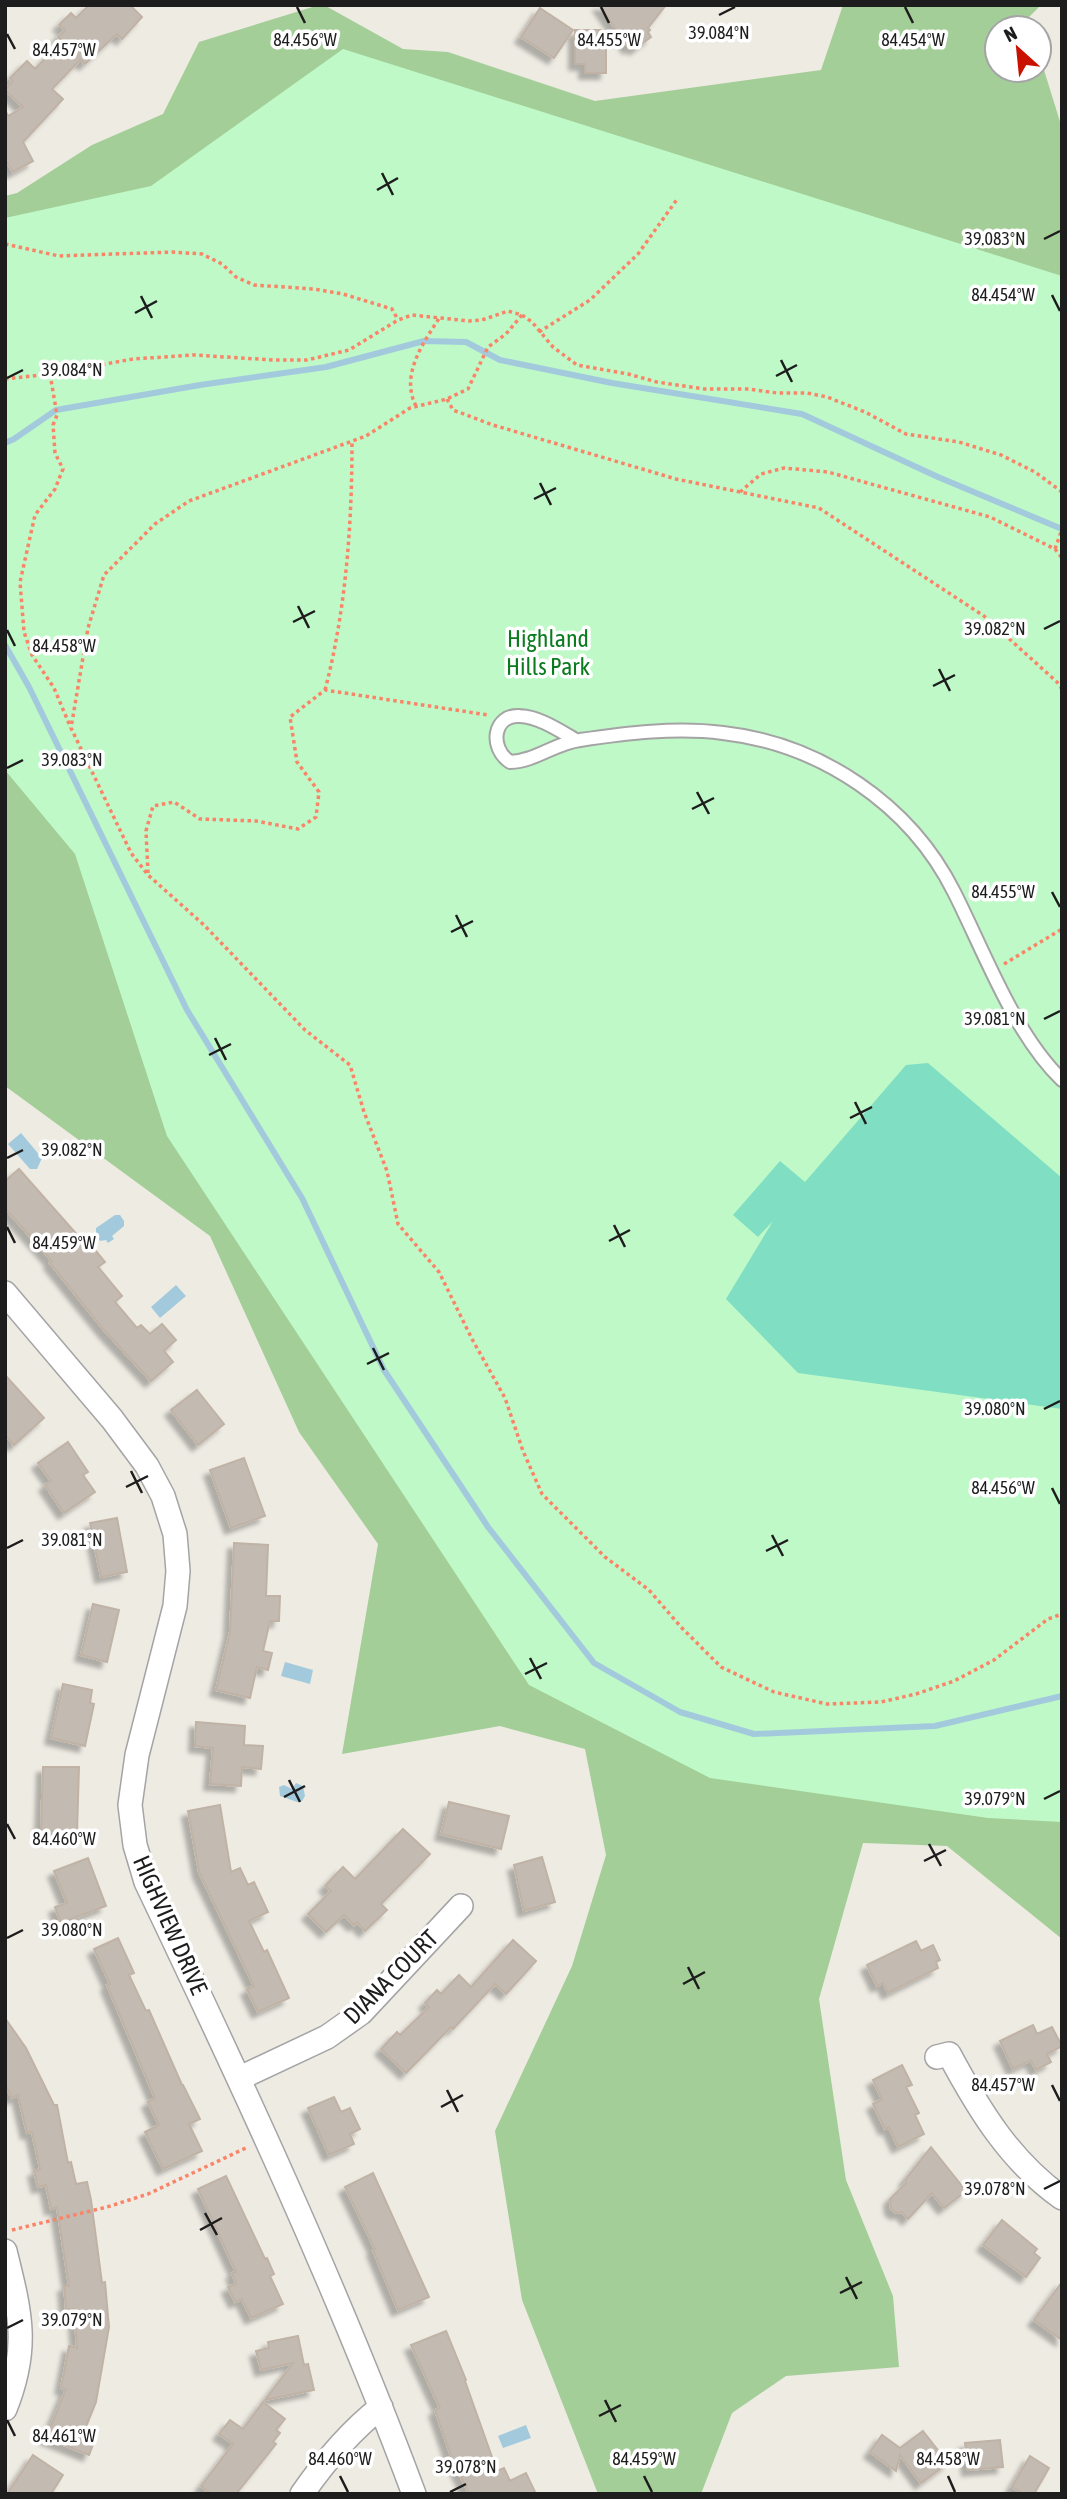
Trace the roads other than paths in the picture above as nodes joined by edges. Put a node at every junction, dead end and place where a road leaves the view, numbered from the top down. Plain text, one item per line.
1 (576, 740) junction
2 (1062, 1080) edge
3 (5, 1293) edge
4 (461, 1906) dead end
5 (937, 2057) dead end
6 (240, 2078) junction
7 (1062, 2198) edge
8 (5, 2251) edge
9 (381, 2407) junction
10 (5, 2409) edge
11 (302, 2494) edge
12 (414, 2494) edge

1 - 1 lane
1 - 2 lane
3 - 6 street, HIGHVIEW DRIVE
4 - 6 street, DIANA COURT
5 - 7 street
6 - 9 street, HIGHVIEW DRIVE
8 - 10 street
9 - 11 street
9 - 12 street, HIGHVIEW DRIVE

